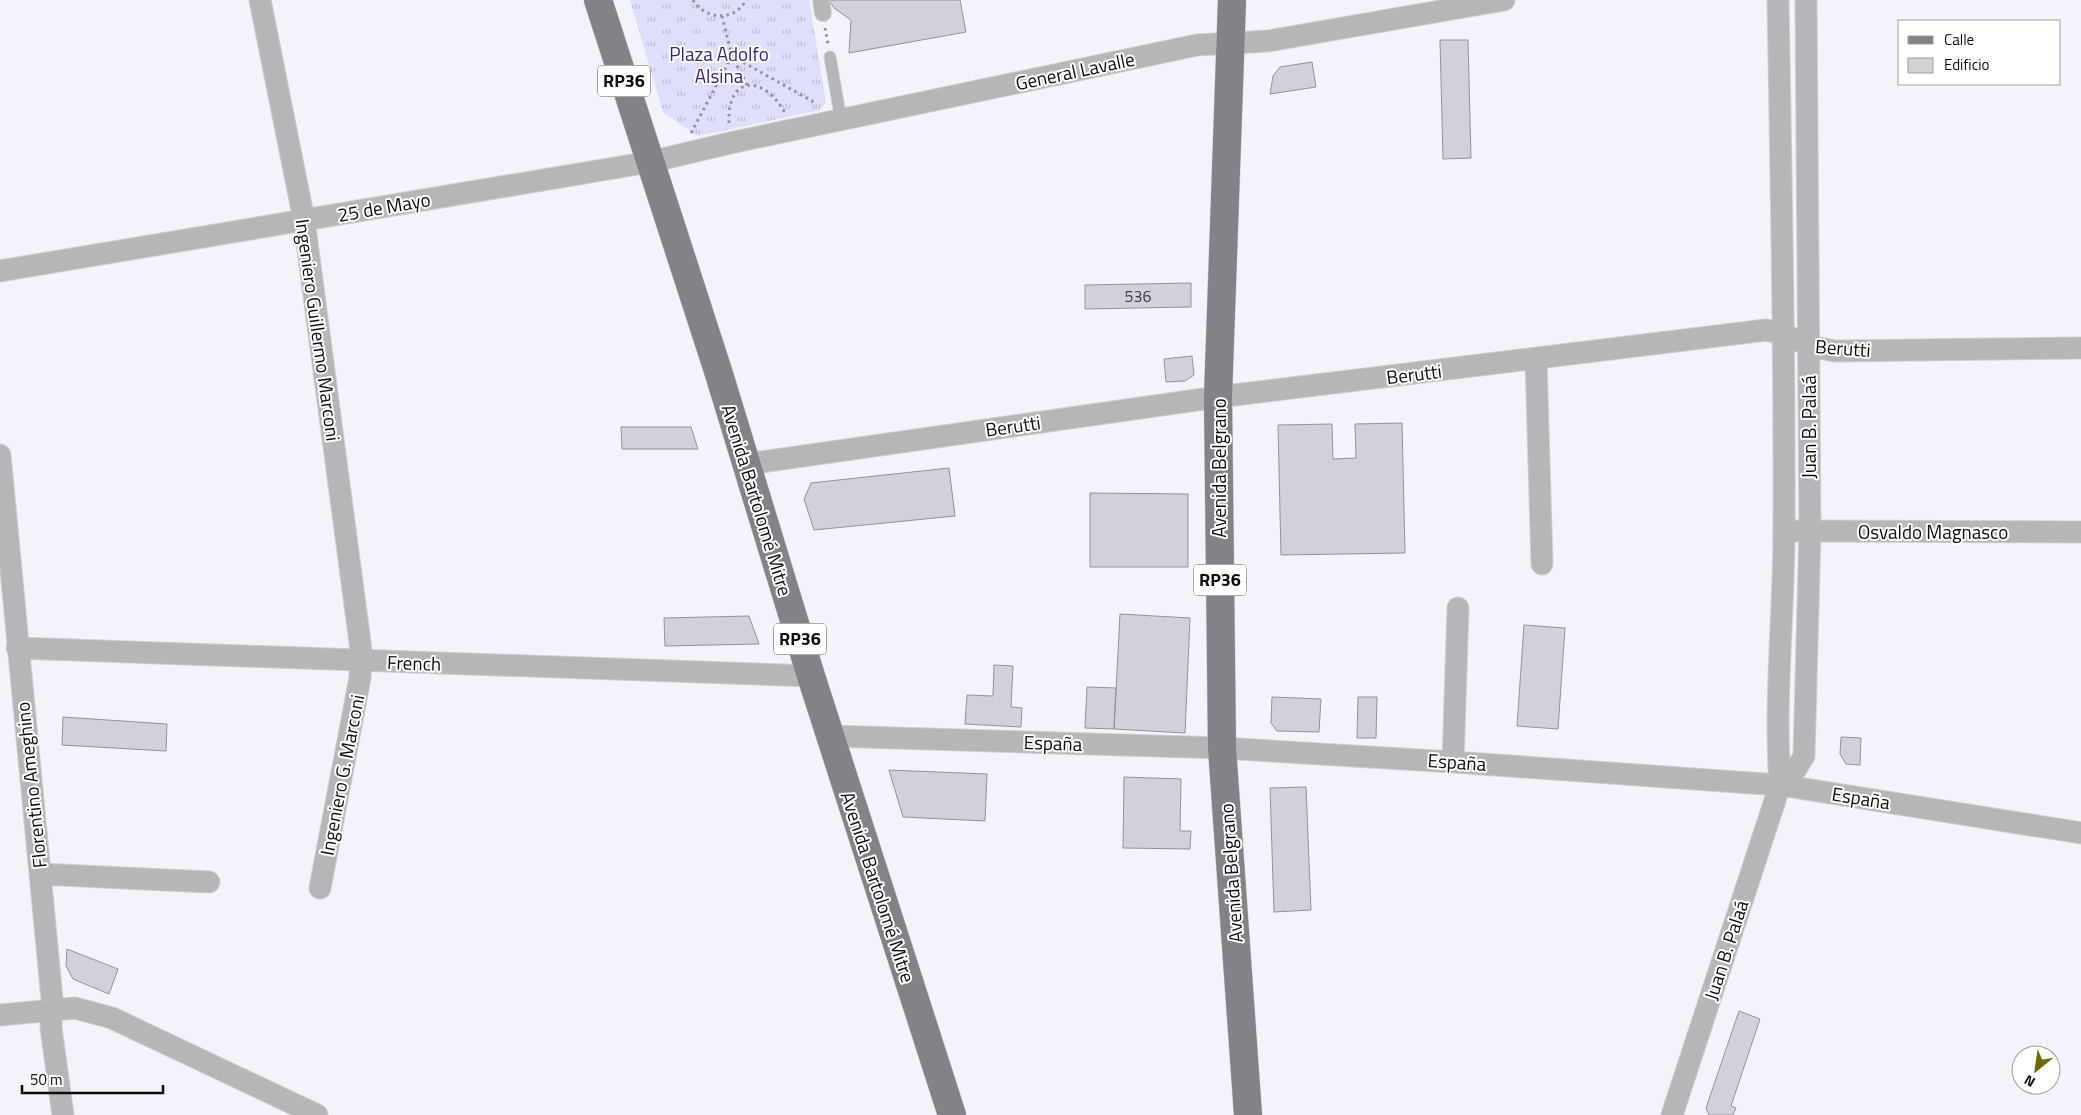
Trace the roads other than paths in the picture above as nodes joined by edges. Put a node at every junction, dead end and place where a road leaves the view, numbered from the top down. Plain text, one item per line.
1 (260, 0) edge
2 (598, 0) edge
3 (1232, 0) edge
4 (1504, 0) edge
5 (1778, 0) edge
6 (1806, 0) edge
7 (1230, 44) junction
8 (830, 58) road end
9 (832, 122) junction
10 (650, 162) junction
11 (304, 220) junction
12 (0, 271) edge
13 (1784, 334) junction
14 (1809, 346) junction
15 (2081, 348) edge
16 (1536, 359) junction
17 (1218, 397) junction
18 (0, 455) edge
19 (747, 464) junction
20 (1784, 531) junction
21 (1810, 531) junction
22 (2081, 532) edge
23 (1542, 564) dead end
24 (5, 575) edge
25 (1458, 608) dead end
26 (17, 648) junction
27 (362, 662) junction
28 (811, 676) junction
29 (830, 736) junction
30 (1222, 748) junction
31 (1453, 762) junction
32 (1780, 785) junction
33 (2081, 833) edge
34 (40, 874) junction
35 (209, 882) dead end
36 (320, 888) dead end
37 (52, 1009) junction
38 (0, 1015) edge
39 (63, 1115) edge
40 (317, 1115) edge
41 (952, 1115) edge
42 (1248, 1115) edge
43 (1672, 1115) edge

1 - 11 street, Ingeniero Guillermo Marconi
2 - 10 main road, Avenida Bartolomé Mitre / RP36
3 - 7 main road, Avenida Belgrano / RP36
4 - 7 street, General Lavalle
5 - 13 street, Juan B. Palaá
6 - 14 street, Juan B. Palaá
7 - 9 street, General Lavalle
7 - 17 main road, Avenida Belgrano / RP36
8 - 9 lane
9 - 10 street, General Lavalle
10 - 11 street, 25 de Mayo
10 - 19 main road, Avenida Bartolomé Mitre / RP36
11 - 12 street, 25 de Mayo
11 - 27 street, Ingeniero Guillermo Marconi
13 - 14 street, Berutti
13 - 16 street, Berutti
13 - 20 street, Juan B. Palaá
14 - 15 street, Berutti
14 - 21 street, Juan B. Palaá
16 - 17 street, Berutti
16 - 23 street
17 - 19 street, Berutti
17 - 30 main road, Avenida Belgrano / RP36
18 - 24 street, Florentino Ameghino
19 - 28 main road, Avenida Bartolomé Mitre / RP36
20 - 21 street, Osvaldo Magnasco
20 - 32 street, Juan B. Palaá
21 - 22 street, Osvaldo Magnasco
21 - 32 street, Juan B. Palaá
24 - 26 street, Florentino Ameghino
25 - 31 street
26 - 27 street, French
26 - 34 street, Florentino Ameghino
27 - 28 street, French
27 - 36 street, Ingeniero G. Marconi
28 - 29 main road, Avenida Bartolomé Mitre / RP36
29 - 30 street, España
29 - 41 main road, Avenida Bartolomé Mitre / RP36
30 - 31 street, España
30 - 42 main road, Avenida Belgrano / RP36
31 - 32 street, España
32 - 33 street, España
32 - 43 street, Juan B. Palaá
34 - 35 street
34 - 37 street, Florentino Ameghino
37 - 38 street
37 - 39 street, Florentino Ameghino
37 - 40 street

